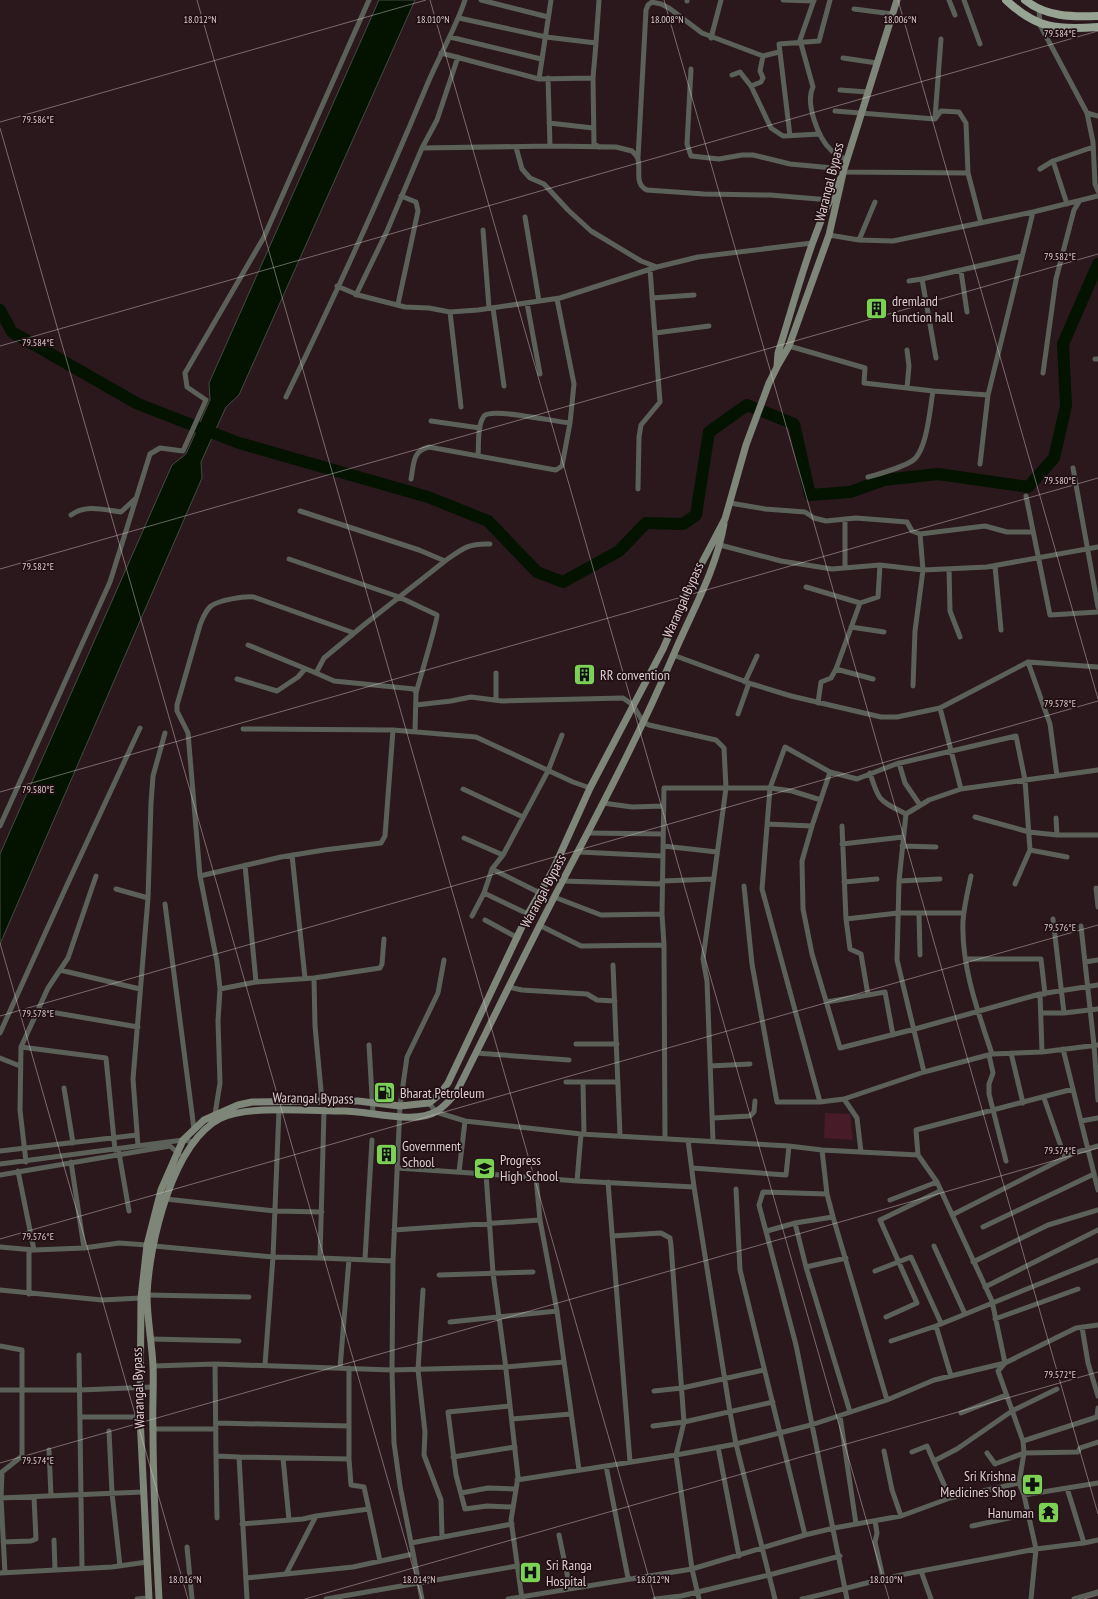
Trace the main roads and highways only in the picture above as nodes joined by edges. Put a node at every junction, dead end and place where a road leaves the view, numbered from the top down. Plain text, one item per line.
1 (897, 0) edge
2 (1006, 0) edge
3 (1025, 0) edge
4 (1098, 16) edge
5 (1098, 27) edge
6 (843, 173) junction
7 (777, 367) junction
8 (724, 519) junction
9 (150, 1246) junction
10 (144, 1296) junction
11 (149, 1598) edge
12 (159, 1599) edge

1 - 6 main road, Warangal Bypass
2 - 5 main road
3 - 4 main road
6 - 7 main road
6 - 7 main road, Warangal Bypass
7 - 8 main road, Warangal Bypass
8 - 9 main road
8 - 9 main road, Warangal Bypass
9 - 10 main road, Warangal Bypass
10 - 11 main road
10 - 12 main road, Warangal Bypass

